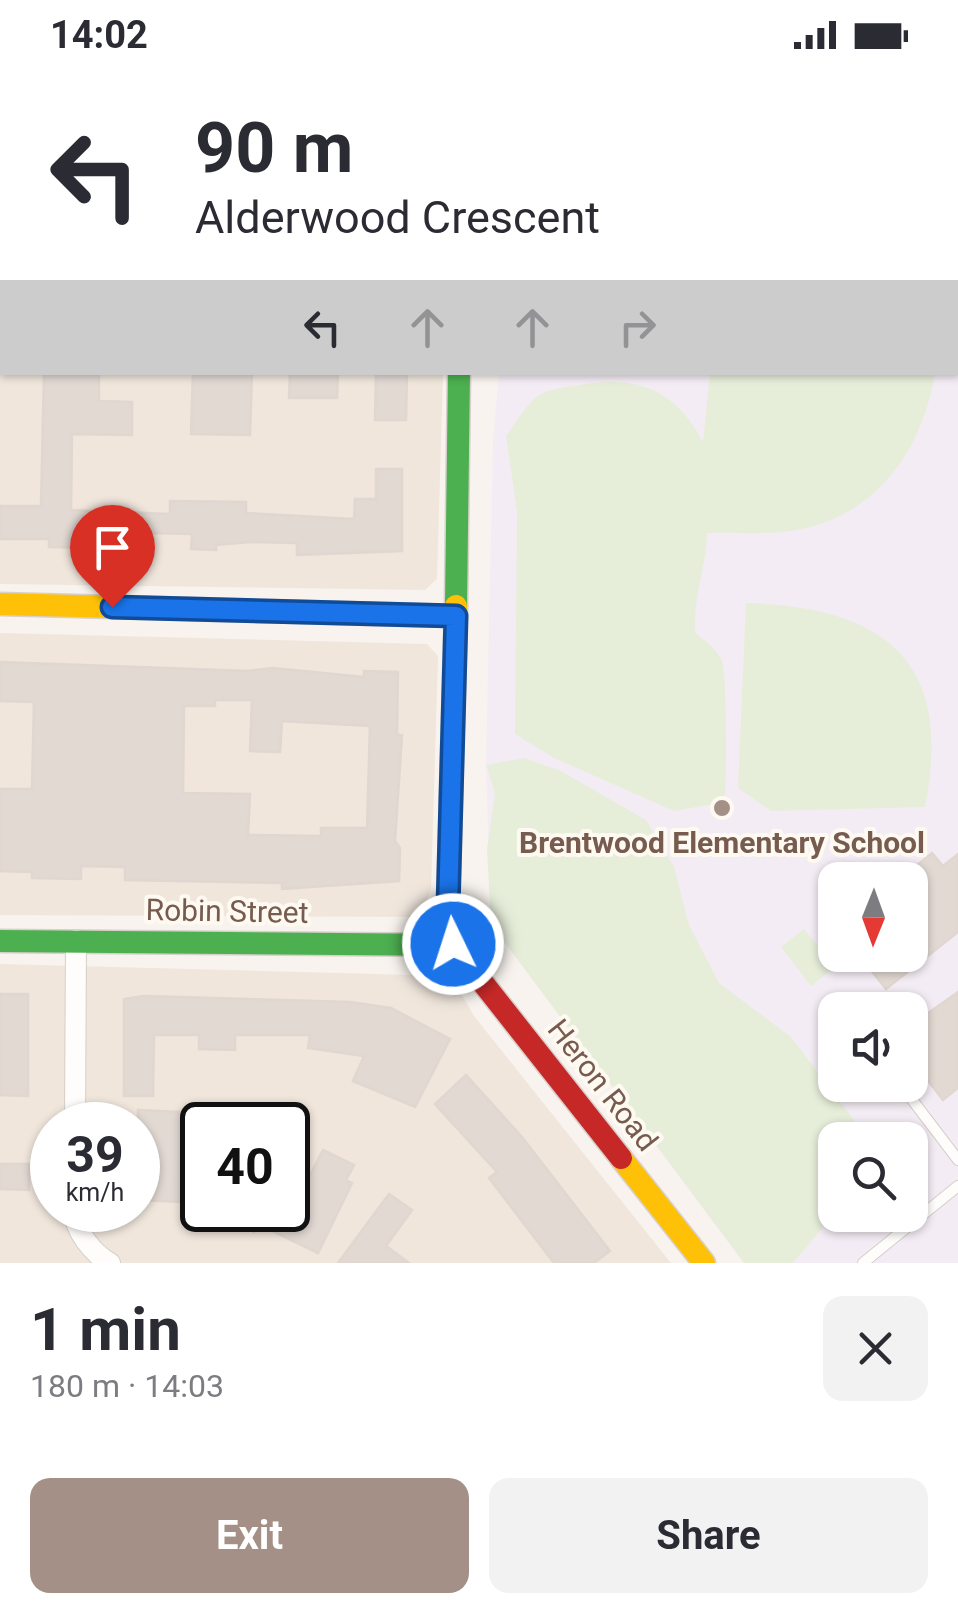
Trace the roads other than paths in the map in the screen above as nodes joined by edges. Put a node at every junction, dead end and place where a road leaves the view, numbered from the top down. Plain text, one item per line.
1 (459, 375) edge
2 (0, 604) edge
3 (456, 616) junction
4 (0, 940) edge
5 (76, 940) junction
6 (453, 944) junction
7 (75, 1102) edge
8 (914, 1102) edge
9 (958, 1160) edge
10 (958, 1186) edge
11 (82, 1232) edge
12 (110, 1263) edge
13 (704, 1263) edge
14 (864, 1263) edge

1 - 3 street
2 - 3 street
3 - 6 street
4 - 5 street, Robin Street
5 - 6 street, Robin Street
5 - 7 street
6 - 13 street, Heron Road
8 - 9 lane
10 - 14 lane
11 - 12 street

